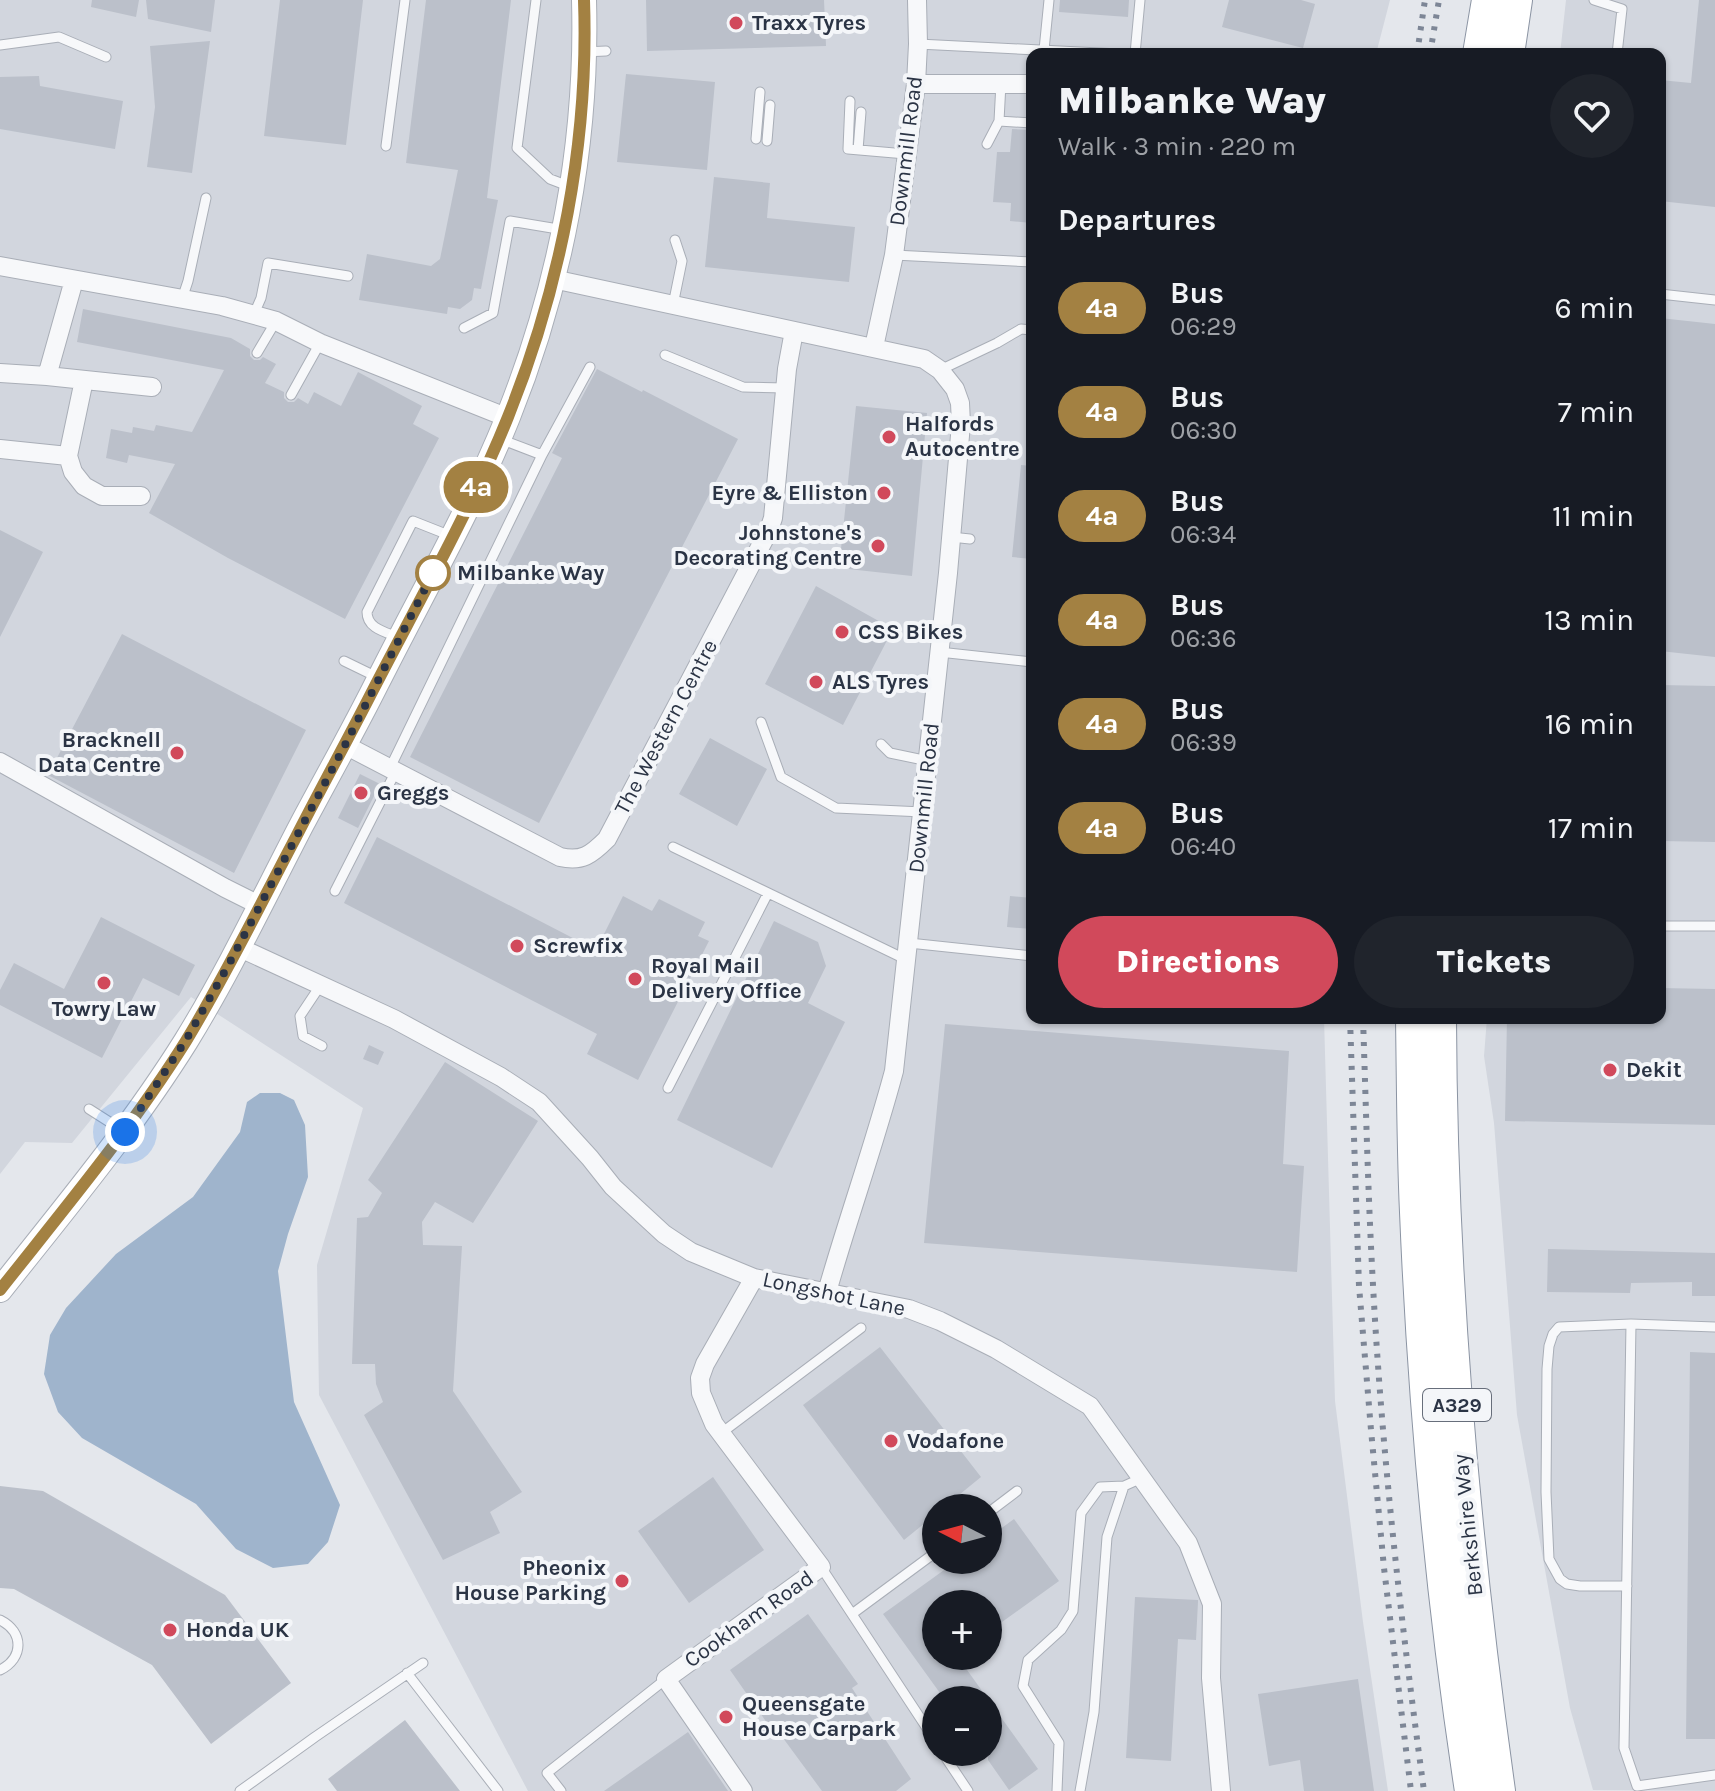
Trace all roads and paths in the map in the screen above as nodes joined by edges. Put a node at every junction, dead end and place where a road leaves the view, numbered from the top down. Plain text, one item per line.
1 (405, 0) edge
2 (536, 0) edge
3 (584, 0) edge
4 (917, 0) edge
5 (1049, 0) edge
6 (1140, 0) edge
7 (1488, 0) edge
8 (1516, 0) edge
9 (1594, 0) edge
10 (918, 44) junction
11 (0, 45) edge
12 (1044, 48) edge
13 (1136, 48) edge
14 (1480, 48) edge
15 (1509, 48) edge
16 (1618, 48) edge
17 (1026, 49) edge
18 (106, 57) dead end
19 (1001, 83) junction
20 (916, 84) junction
21 (1026, 84) edge
22 (760, 92) dead end
23 (850, 101) dead end
24 (770, 105) dead end
25 (861, 112) dead end
26 (999, 121) junction
27 (1026, 123) edge
28 (987, 144) dead end
29 (386, 146) dead end
30 (858, 150) junction
31 (906, 154) junction
32 (572, 187) junction
33 (206, 198) dead end
34 (564, 230) junction
35 (675, 240) dead end
36 (894, 255) junction
37 (1026, 262) edge
38 (0, 266) edge
39 (348, 276) dead end
40 (553, 279) junction
41 (74, 280) junction
42 (1666, 295) edge
43 (182, 299) junction
44 (1715, 300) edge
45 (673, 305) junction
46 (254, 314) junction
47 (276, 321) junction
48 (464, 328) dead end
49 (1026, 329) edge
50 (794, 331) junction
51 (320, 343) junction
52 (874, 347) junction
53 (257, 353) dead end
54 (665, 355) dead end
55 (590, 367) dead end
56 (940, 370) junction
57 (0, 373) edge
58 (47, 376) junction
59 (84, 380) junction
60 (152, 387) dead end
61 (785, 388) junction
62 (291, 395) dead end
63 (503, 428) junction
64 (0, 449) edge
65 (542, 455) junction
66 (68, 456) junction
67 (141, 496) dead end
68 (452, 536) junction
69 (400, 638) junction
70 (939, 652) junction
71 (344, 661) dead end
72 (1026, 661) edge
73 (379, 678) junction
74 (761, 722) dead end
75 (881, 744) dead end
76 (345, 745) junction
77 (928, 761) junction
78 (0, 762) edge
79 (393, 769) junction
80 (923, 812) junction
81 (673, 847) dead end
82 (335, 891) dead end
83 (768, 893) junction
84 (261, 906) junction
85 (1666, 926) edge
86 (1715, 926) edge
87 (238, 947) junction
88 (908, 951) junction
89 (1026, 956) edge
90 (320, 986) junction
91 (1412, 1024) edge
92 (1440, 1024) edge
93 (322, 1046) dead end
94 (668, 1088) dead end
95 (89, 1109) dead end
96 (125, 1132) junction
97 (754, 1278) junction
98 (0, 1290) edge
99 (827, 1292) junction
100 (1631, 1324) junction
101 (1715, 1327) edge
102 (861, 1328) dead end
103 (720, 1434) junction
104 (1142, 1478) junction
105 (1124, 1486) junction
106 (1017, 1491) dead end
107 (1002, 1502) edge
108 (922, 1562) edge
109 (821, 1567) junction
110 (1627, 1586) junction
111 (852, 1614) junction
112 (0, 1620) edge
113 (423, 1663) dead end
114 (0, 1670) edge
115 (407, 1673) junction
116 (666, 1679) junction
117 (922, 1721) edge
118 (951, 1766) edge
119 (1715, 1775) edge
120 (240, 1791) edge
121 (498, 1791) edge
122 (561, 1791) edge
123 (743, 1791) edge
124 (968, 1791) edge
125 (1057, 1791) edge
126 (1080, 1791) edge
127 (1221, 1791) edge
128 (1471, 1791) edge
129 (1499, 1791) edge

1 - 29 lane
2 - 32 lane
3 - 32 street
4 - 10 street, Downmill Road
5 - 12 lane
6 - 13 lane
7 - 14 highway
8 - 15 highway
9 - 16 lane
10 - 17 lane
10 - 20 street, Downmill Road
11 - 18 lane
19 - 20 street
19 - 21 street
19 - 26 lane
20 - 31 street, Downmill Road
22 - 24 lane
23 - 30 lane
25 - 30 lane
26 - 27 lane
26 - 28 lane
30 - 31 lane
31 - 36 street, Downmill Road
32 - 34 street
33 - 43 lane
34 - 40 street
34 - 48 lane
35 - 45 lane
36 - 37 lane
36 - 52 street, Downmill Road
38 - 41 street
39 - 46 lane
40 - 45 street
40 - 63 street
41 - 43 street
41 - 58 street
42 - 44 lane
43 - 46 street
45 - 50 street
46 - 47 street
47 - 51 street
47 - 53 lane
49 - 56 lane
50 - 52 street
50 - 61 street, The Western Centre
51 - 62 lane
51 - 63 street
52 - 56 street
54 - 61 lane
55 - 65 lane
56 - 70 street, Downmill Road
57 - 58 street
58 - 59 street
59 - 60 street
59 - 66 street
61 - 79 street, The Western Centre
63 - 65 lane
63 - 68 street
64 - 66 street
65 - 79 lane
66 - 67 street
68 - 69 street
68 - 69 lane
69 - 73 street
70 - 72 lane
70 - 77 street, Downmill Road
71 - 73 lane
73 - 76 street
74 - 80 lane
75 - 77 lane
76 - 79 street, The Western Centre
76 - 84 street
77 - 80 street, Downmill Road
78 - 84 street
79 - 82 lane
80 - 88 street, Downmill Road
81 - 83 lane
83 - 88 lane
83 - 94 lane
84 - 87 street
85 - 86 lane
87 - 90 street, Longshot Lane
87 - 96 street
88 - 89 lane
88 - 99 street, Downmill Road
90 - 93 lane
90 - 97 street, Longshot Lane
91 - 128 highway, Berkshire Way / A329
92 - 129 highway, Berkshire Way / A329
95 - 96 lane
96 - 98 street
97 - 99 street, Longshot Lane
97 - 103 street, Cookham Road
99 - 104 street, Longshot Lane
100 - 101 lane
100 - 110 lane
100 - 110 lane
102 - 103 lane
103 - 109 street, Cookham Road
104 - 105 lane
104 - 127 street, Longshot Lane
105 - 125 lane
105 - 126 lane
106 - 107 lane
108 - 111 lane
109 - 111 lane
109 - 116 street, Cookham Road
110 - 119 lane
111 - 117 lane
112 - 114 lane
113 - 115 lane
115 - 120 lane
115 - 121 lane
116 - 122 lane
116 - 123 street, Cookham Road
118 - 124 lane

